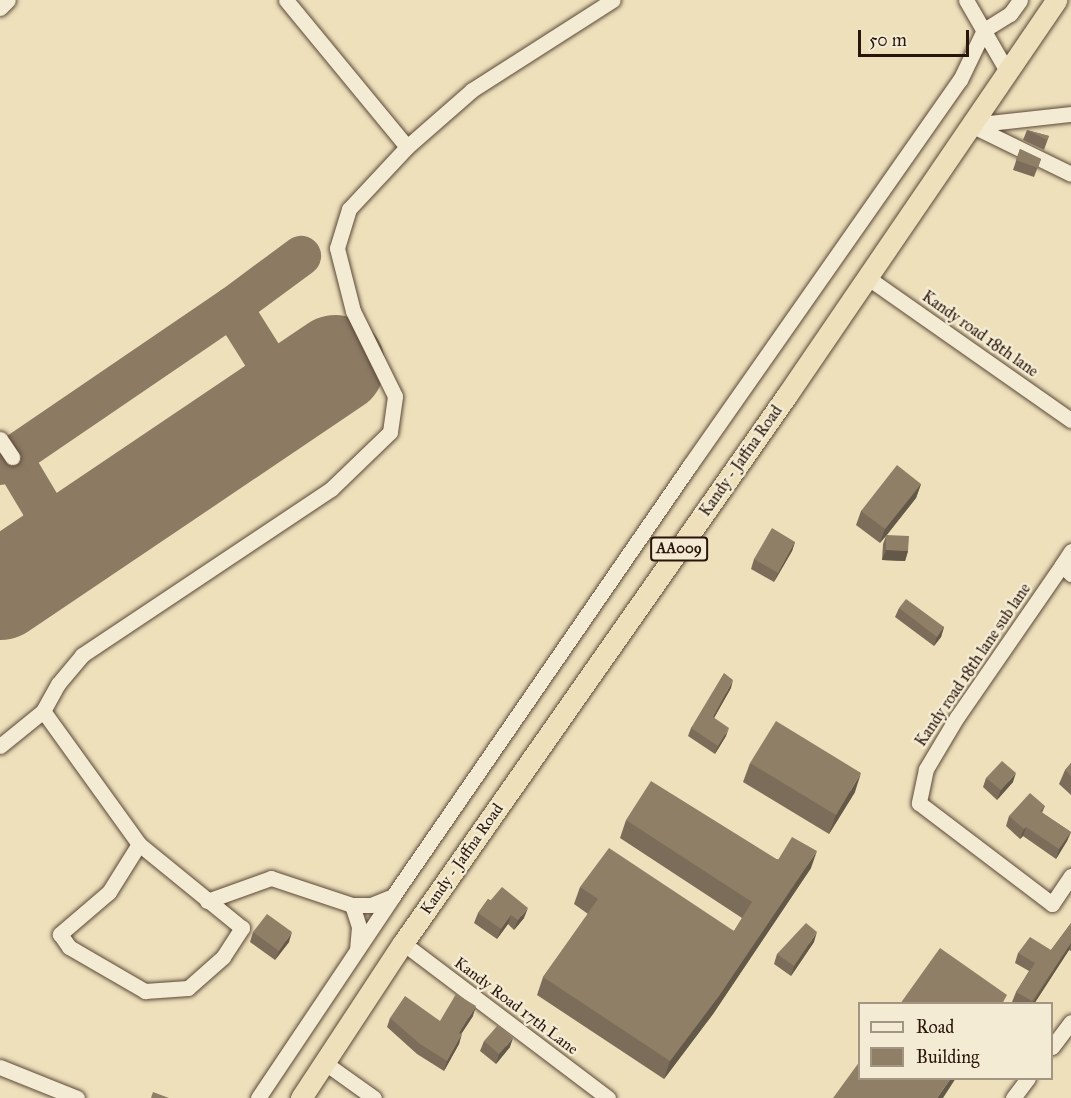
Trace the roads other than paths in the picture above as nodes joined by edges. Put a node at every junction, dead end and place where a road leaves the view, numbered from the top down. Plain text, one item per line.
1 (8, 0) edge
2 (286, 0) edge
3 (614, 0) edge
4 (966, 0) edge
5 (1020, 0) edge
6 (1056, 0) edge
7 (0, 8) edge
8 (984, 30) junction
9 (1008, 71) junction
10 (1071, 114) edge
11 (971, 124) junction
12 (407, 147) junction
13 (1071, 174) edge
14 (868, 278) junction
15 (1071, 420) edge
16 (0, 439) edge
17 (12, 457) dead end
18 (1071, 551) edge
19 (1066, 569) edge
20 (43, 711) junction
21 (0, 746) edge
22 (139, 844) junction
23 (1071, 876) edge
24 (393, 896) junction
25 (207, 901) junction
26 (352, 905) junction
27 (403, 944) junction
28 (356, 952) junction
29 (1071, 1022) edge
30 (1053, 1046) edge
31 (326, 1063) junction
32 (0, 1067) edge
33 (1026, 1080) edge
34 (77, 1098) edge
35 (258, 1098) edge
36 (301, 1098) edge
37 (374, 1098) edge
38 (608, 1098) edge
39 (1013, 1098) edge

1 - 7 street
2 - 12 street
3 - 12 street
4 - 8 street
5 - 8 street
6 - 9 highway, Kandy - Jaffna Road / AA009
8 - 9 street
8 - 24 street
9 - 11 highway, Kandy - Jaffna Road / AA009
10 - 11 street
11 - 13 street
11 - 14 highway, Kandy - Jaffna Road / AA009
12 - 20 street
14 - 15 street, Kandy road 18th lane
14 - 27 highway, Kandy - Jaffna Road / AA009
16 - 17 street
18 - 19 street
19 - 23 street, Kandy road 18th lane sub lane
20 - 21 street
20 - 22 street
22 - 25 street
22 - 25 street
24 - 26 street
24 - 28 street
25 - 26 street
26 - 28 street
27 - 31 highway, Kandy - Jaffna Road / AA009
27 - 38 street, Kandy Road 17th Lane
28 - 35 street
29 - 30 street
31 - 36 highway, Kandy - Jaffna Road / AA009
31 - 37 street
32 - 34 street
33 - 39 street

